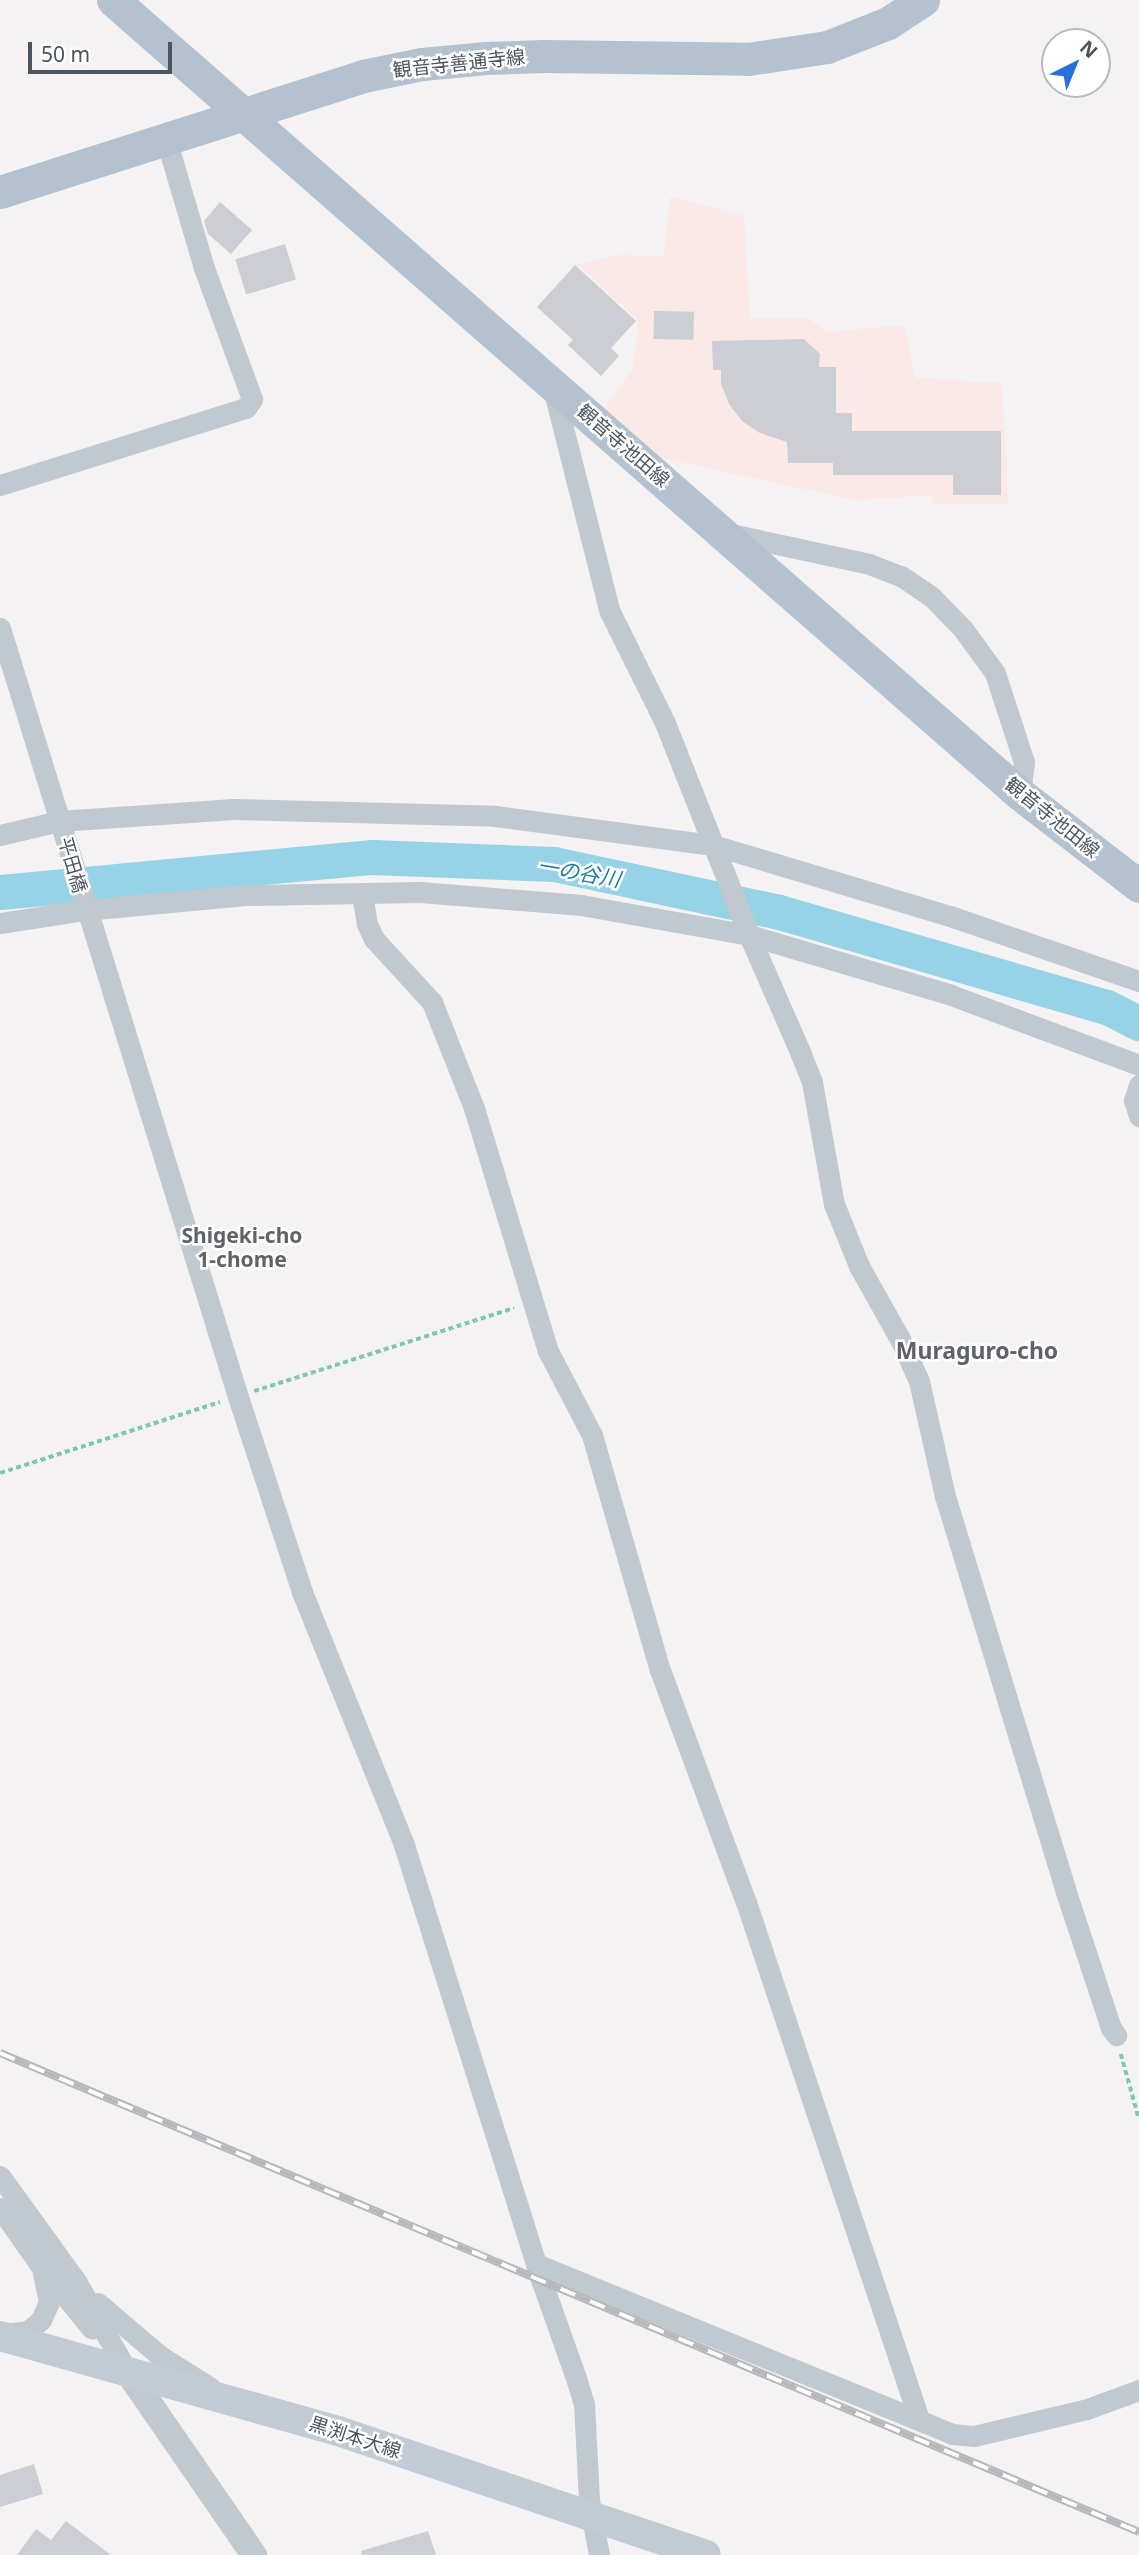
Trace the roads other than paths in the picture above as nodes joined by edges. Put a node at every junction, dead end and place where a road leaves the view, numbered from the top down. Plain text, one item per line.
1 (113, 0) edge
2 (923, 0) edge
3 (240, 113) junction
4 (166, 139) junction
5 (0, 192) edge
6 (552, 384) junction
7 (0, 485) edge
8 (722, 532) junction
9 (0, 628) edge
10 (1020, 793) junction
11 (59, 821) junction
12 (0, 835) edge
13 (713, 845) junction
14 (1139, 886) edge
15 (362, 893) junction
16 (85, 910) junction
17 (0, 923) edge
18 (749, 934) junction
19 (1139, 981) edge
20 (1139, 1065) edge
21 (1139, 1085) edge
22 (1139, 1116) edge
23 (1116, 2035) road end
24 (0, 2176) edge
25 (0, 2189) edge
26 (0, 2208) edge
27 (49, 2259) junction
28 (536, 2264) junction
29 (76, 2281) junction
30 (93, 2330) junction
31 (0, 2336) edge
32 (62, 2353) junction
33 (127, 2371) junction
34 (1139, 2390) edge
35 (226, 2398) junction
36 (919, 2419) junction
37 (592, 2517) junction
38 (254, 2555) edge
39 (599, 2555) edge
40 (706, 2555) edge

1 - 3 main road, 観音寺池田線
2 - 3 main road, 観音寺善通寺線
3 - 4 main road, 観音寺善通寺線
3 - 6 main road, 観音寺池田線
4 - 5 main road, 観音寺善通寺線
4 - 7 street
6 - 8 main road, 観音寺池田線
6 - 13 street
8 - 10 main road, 観音寺池田線
8 - 10 street
9 - 11 street, 平田橋
10 - 14 main road, 観音寺池田線
11 - 12 street
11 - 13 street
11 - 16 street, 平田橋
13 - 18 street
13 - 19 street
15 - 16 street
15 - 18 street
15 - 36 street
16 - 17 street
16 - 28 street, 平田橋
18 - 20 street
18 - 23 street
21 - 22 street
24 - 27 street
25 - 27 street
26 - 27 street
27 - 29 street
27 - 30 street
27 - 31 street
28 - 36 street
28 - 37 street, 平田橋
29 - 33 street
29 - 35 street
30 - 32 street
30 - 33 street
31 - 32 main road, 黒渕本大線
32 - 33 main road, 黒渕本大線
33 - 35 main road, 黒渕本大線
33 - 38 street
34 - 36 street
35 - 37 main road, 黒渕本大線
37 - 39 street, 平田橋
37 - 40 main road, 黒渕本大線

